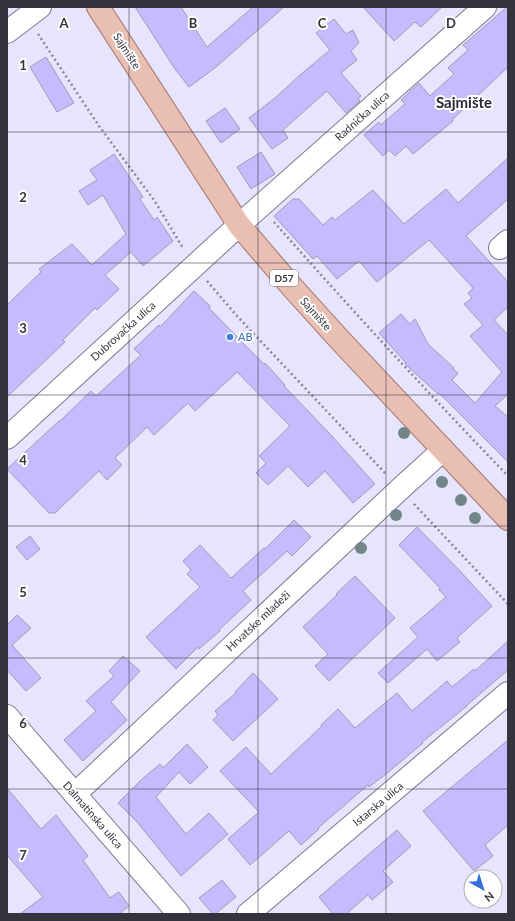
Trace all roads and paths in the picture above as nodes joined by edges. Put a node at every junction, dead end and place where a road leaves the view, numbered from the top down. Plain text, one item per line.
1 (98, 7) edge
2 (485, 7) edge
3 (33, 12) edge
4 (7, 32) edge
5 (260, 206) junction
6 (239, 225) junction
7 (195, 266) junction
8 (7, 438) edge
9 (443, 450) junction
10 (508, 476) edge
11 (400, 489) junction
12 (508, 519) edge
13 (508, 604) edge
14 (508, 693) edge
15 (7, 716) edge
16 (75, 794) junction
17 (179, 914) edge
18 (248, 914) edge

1 - 6 main road, Sajmište / D57
2 - 5 street, Radnička ulica
3 - 4 street
3 - 7 path
5 - 6 street, Radnička ulica
5 - 10 path
6 - 7 street, Dubrovačka ulica
6 - 9 main road, Sajmište / D57
7 - 8 street, Dubrovačka ulica
7 - 11 path
9 - 11 street, Hrvatske mladeži
9 - 12 main road, Sajmište / D57
11 - 13 path
11 - 16 street, Hrvatske mladeži
14 - 18 street, Istarska ulica
15 - 16 street, Dalmatinska ulica
16 - 17 street, Dalmatinska ulica

